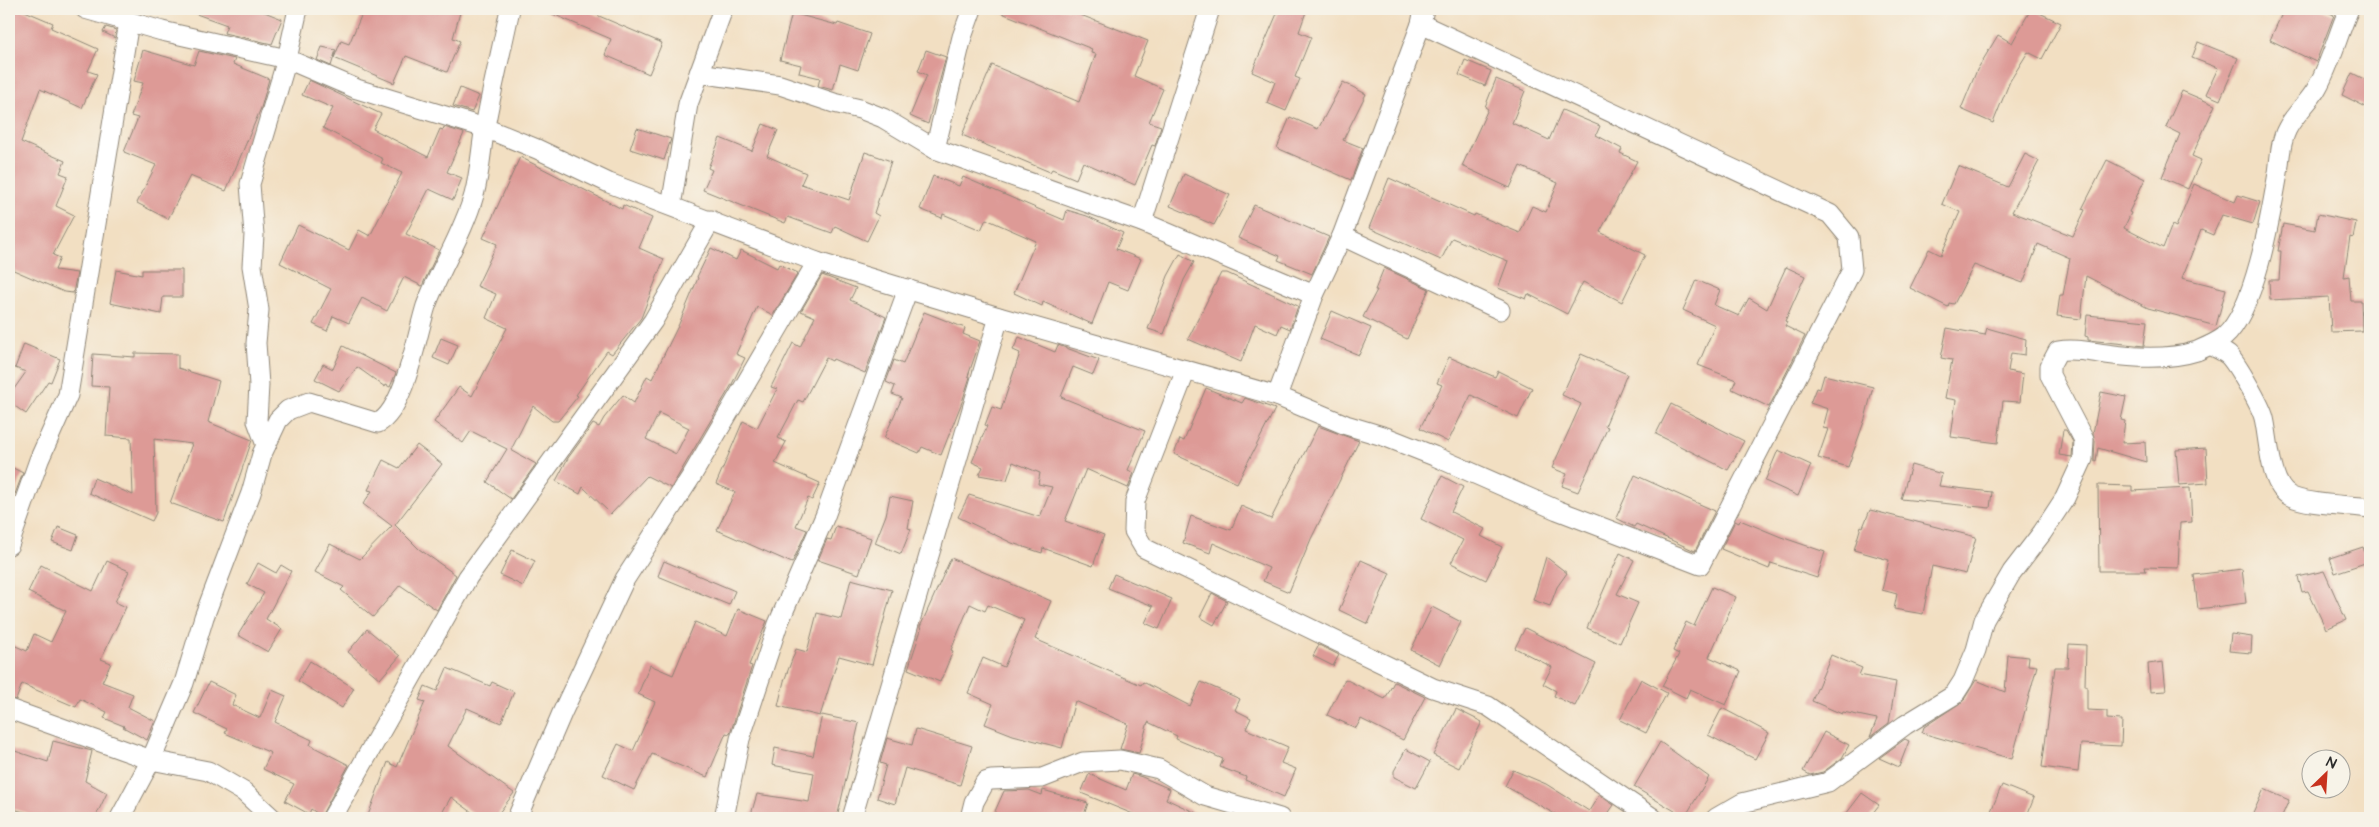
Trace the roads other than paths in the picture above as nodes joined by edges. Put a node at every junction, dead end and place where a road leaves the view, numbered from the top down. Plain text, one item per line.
1 (85, 9) edge
2 (298, 9) edge
3 (510, 9) edge
4 (723, 9) edge
5 (972, 9) edge
6 (1210, 9) edge
7 (2349, 9) edge
8 (1423, 16) edge
9 (130, 22) junction
10 (287, 59) junction
11 (699, 73) junction
12 (485, 128) junction
13 (935, 149) junction
14 (670, 206) junction
15 (711, 220) junction
16 (1142, 222) junction
17 (1342, 236) junction
18 (817, 262) junction
19 (908, 289) junction
20 (1314, 295) junction
21 (1500, 310) dead end
22 (999, 317) junction
23 (2228, 332) junction
24 (2211, 345) junction
25 (2229, 356) junction
26 (1186, 370) junction
27 (1277, 396) junction
28 (266, 445) junction
29 (2370, 508) edge
30 (9, 545) edge
31 (9, 709) edge
32 (151, 760) junction
33 (120, 818) edge
34 (272, 818) edge
35 (332, 818) edge
36 (517, 818) edge
37 (724, 818) edge
38 (852, 818) edge
39 (970, 818) edge
40 (1280, 818) edge
41 (1653, 818) edge
42 (1716, 818) edge

1 - 9 street
2 - 10 street
3 - 12 street
4 - 11 street
5 - 13 street
6 - 16 street
7 - 23 street
8 - 17 street
8 - 27 street
9 - 10 street
9 - 30 street
10 - 12 street
10 - 28 street
11 - 13 street
11 - 14 street
12 - 14 street
12 - 28 street
13 - 16 street
14 - 15 street
15 - 18 street
15 - 35 street
16 - 20 street
17 - 20 street
17 - 21 street
18 - 19 street
18 - 36 street
19 - 22 street
19 - 37 street
20 - 27 street
22 - 26 street
22 - 38 street
23 - 24 street
23 - 25 street
24 - 25 street
24 - 42 street
25 - 29 street
26 - 27 street
26 - 41 street
28 - 32 street
31 - 32 street
32 - 33 street
32 - 34 street
39 - 40 street

